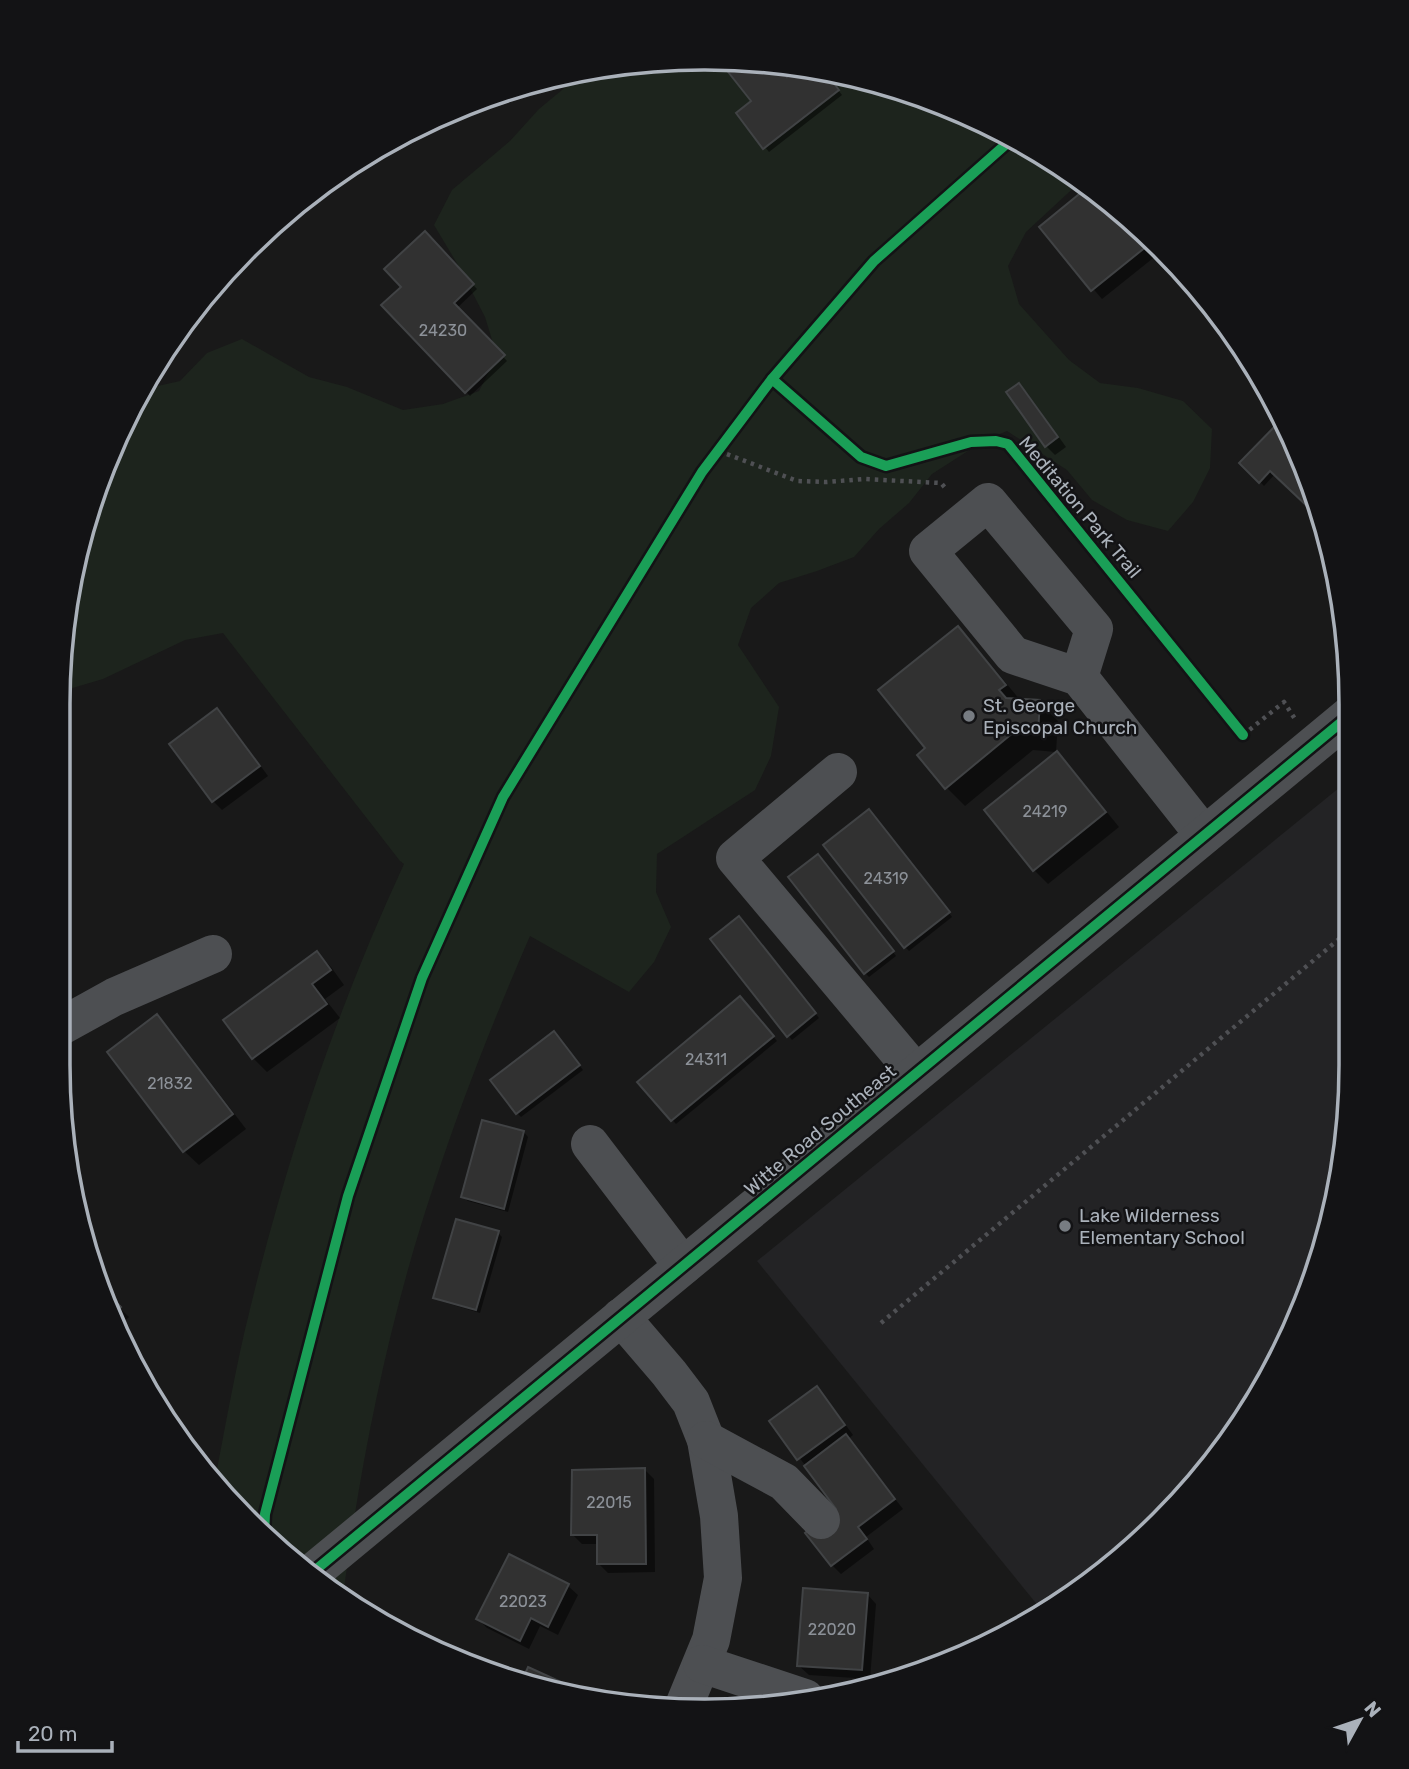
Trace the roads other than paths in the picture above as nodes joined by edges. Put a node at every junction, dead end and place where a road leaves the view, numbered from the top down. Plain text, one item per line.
1 (1079, 677) junction
2 (1339, 724) edge
3 (838, 772) dead end
4 (1205, 835) junction
5 (212, 954) dead end
6 (70, 1021) edge
7 (916, 1073) junction
8 (590, 1144) dead end
9 (683, 1266) junction
10 (621, 1317) junction
11 (705, 1440) junction
12 (821, 1520) dead end
13 (318, 1568) edge
14 (702, 1664) junction
15 (791, 1693) edge
16 (687, 1699) edge

1 - 1 street
1 - 4 street
2 - 4 street, Witte Road Southeast
3 - 7 street
4 - 7 street, Witte Road Southeast
5 - 6 street
7 - 9 street, Witte Road Southeast
8 - 9 street
9 - 10 street, Witte Road Southeast
10 - 11 street
10 - 13 street, Witte Road Southeast
11 - 12 street
11 - 14 street
14 - 15 street
14 - 16 street

